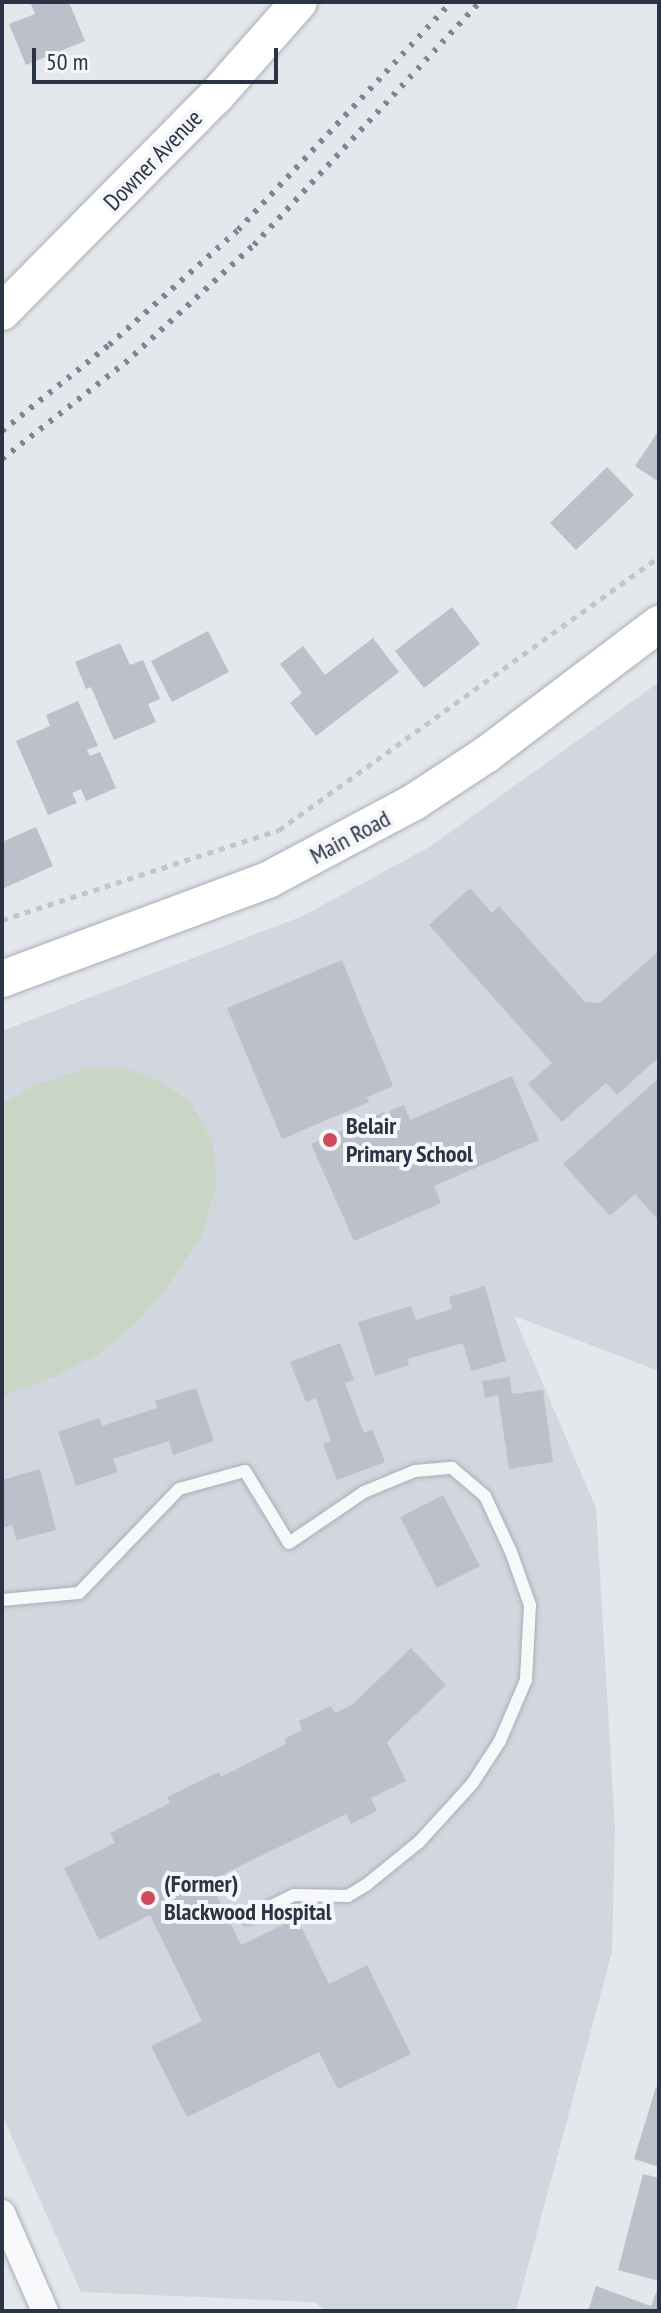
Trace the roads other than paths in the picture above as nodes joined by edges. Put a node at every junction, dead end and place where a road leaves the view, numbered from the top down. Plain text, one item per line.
1 (299, 2) edge
2 (2, 312) edge
3 (659, 624) edge
4 (2, 979) edge
5 (2, 1600) edge
6 (247, 1918) dead end
7 (2, 2213) edge
8 (45, 2311) edge

1 - 2 main road, Downer Avenue
3 - 4 main road, Main Road
5 - 6 lane
7 - 8 street

